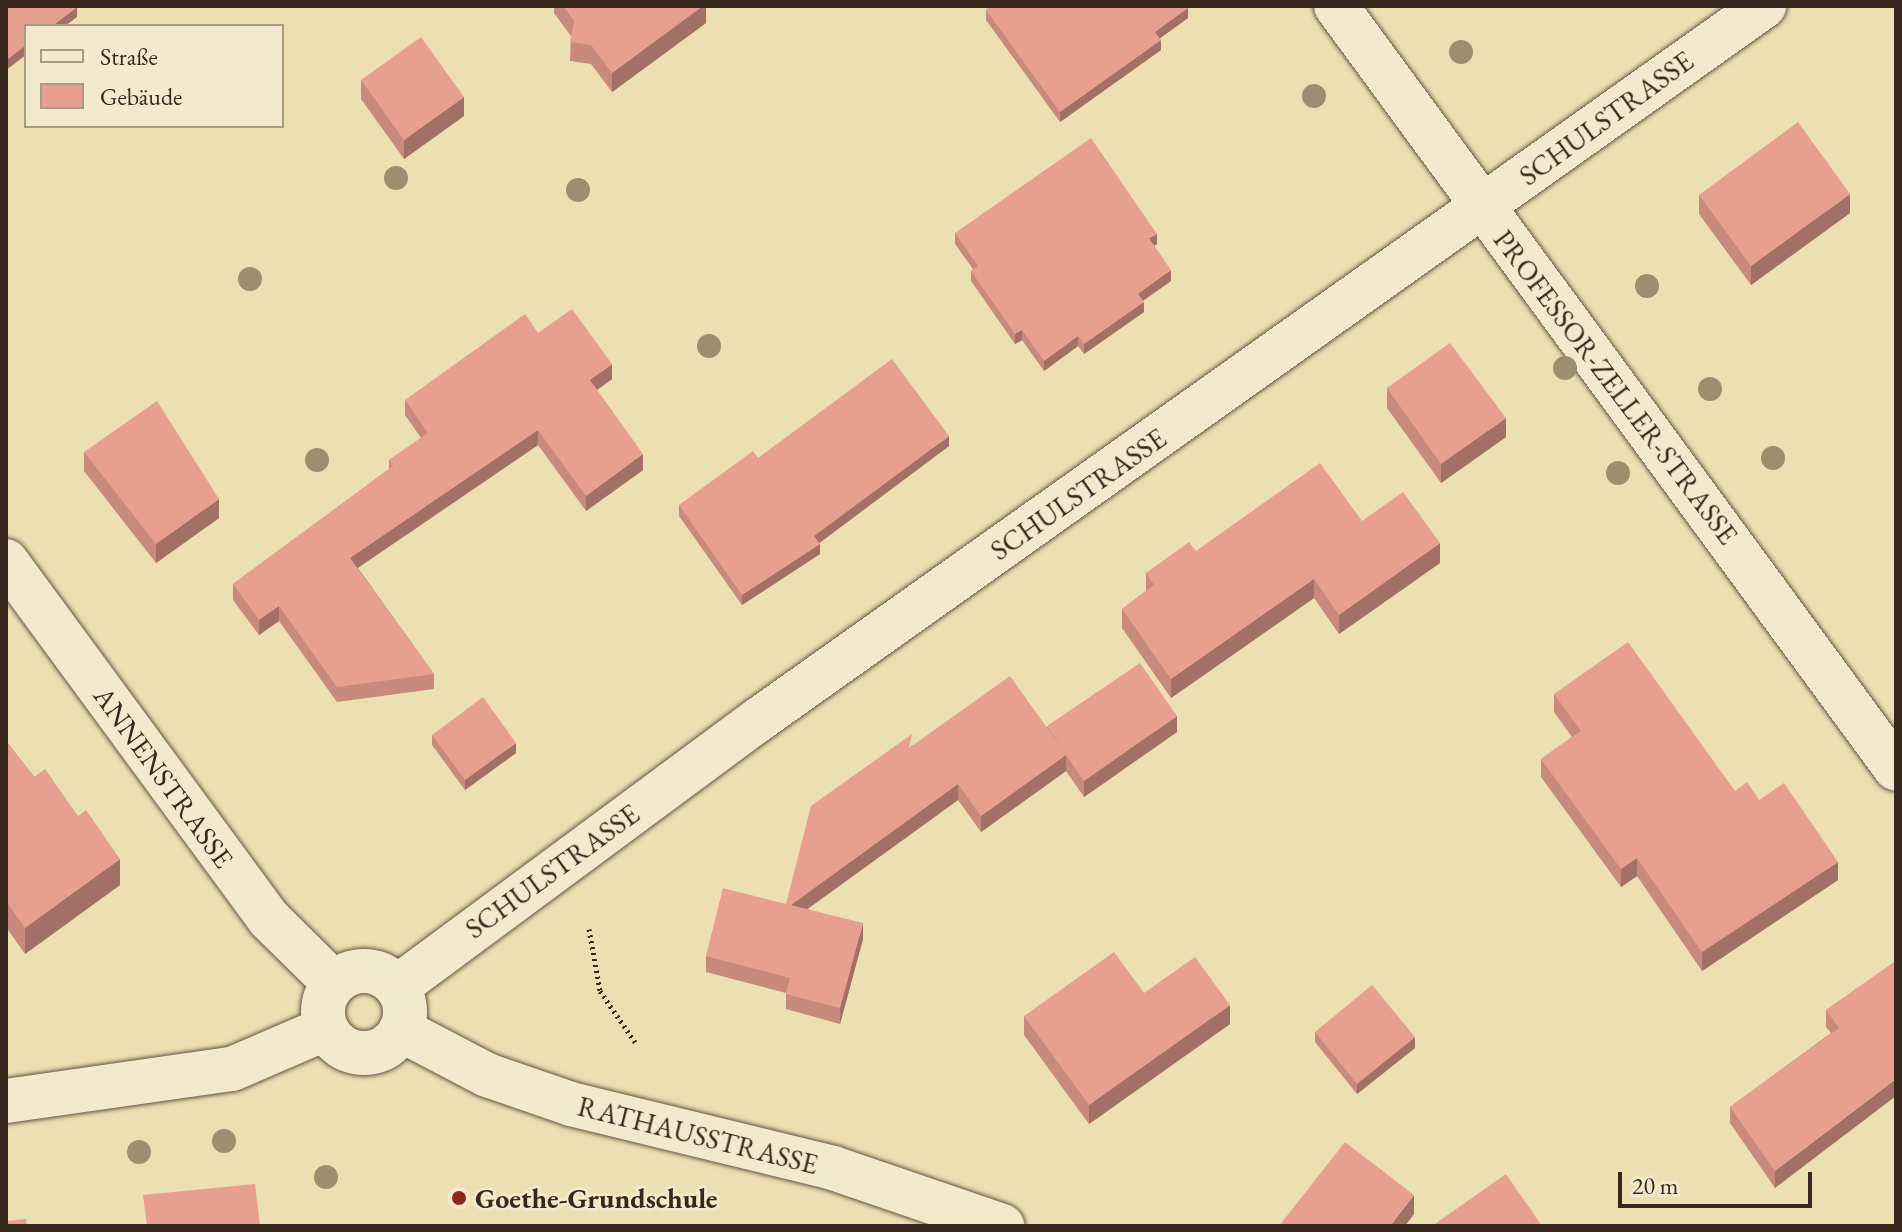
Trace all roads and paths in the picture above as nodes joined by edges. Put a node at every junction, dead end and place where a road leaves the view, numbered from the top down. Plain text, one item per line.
1 (1336, 6) edge
2 (1764, 6) edge
3 (1482, 207) junction
4 (6, 561) edge
5 (1896, 769) edge
6 (589, 929) dead end
7 (334, 983) junction
8 (397, 987) junction
9 (325, 1029) junction
10 (401, 1030) junction
11 (635, 1042) dead end
12 (6, 1101) edge
13 (1002, 1226) edge

1 - 3 street, PROFESSOR-ZELLER-STRASSE
2 - 3 street, SCHULSTRASSE
3 - 5 street, PROFESSOR-ZELLER-STRASSE
3 - 8 street, SCHULSTRASSE
4 - 7 street, ANNENSTRASSE
6 - 11 path
7 - 8 street
7 - 9 street
8 - 10 street
9 - 10 street
9 - 12 street
10 - 13 street, RATHAUSSTRASSE

